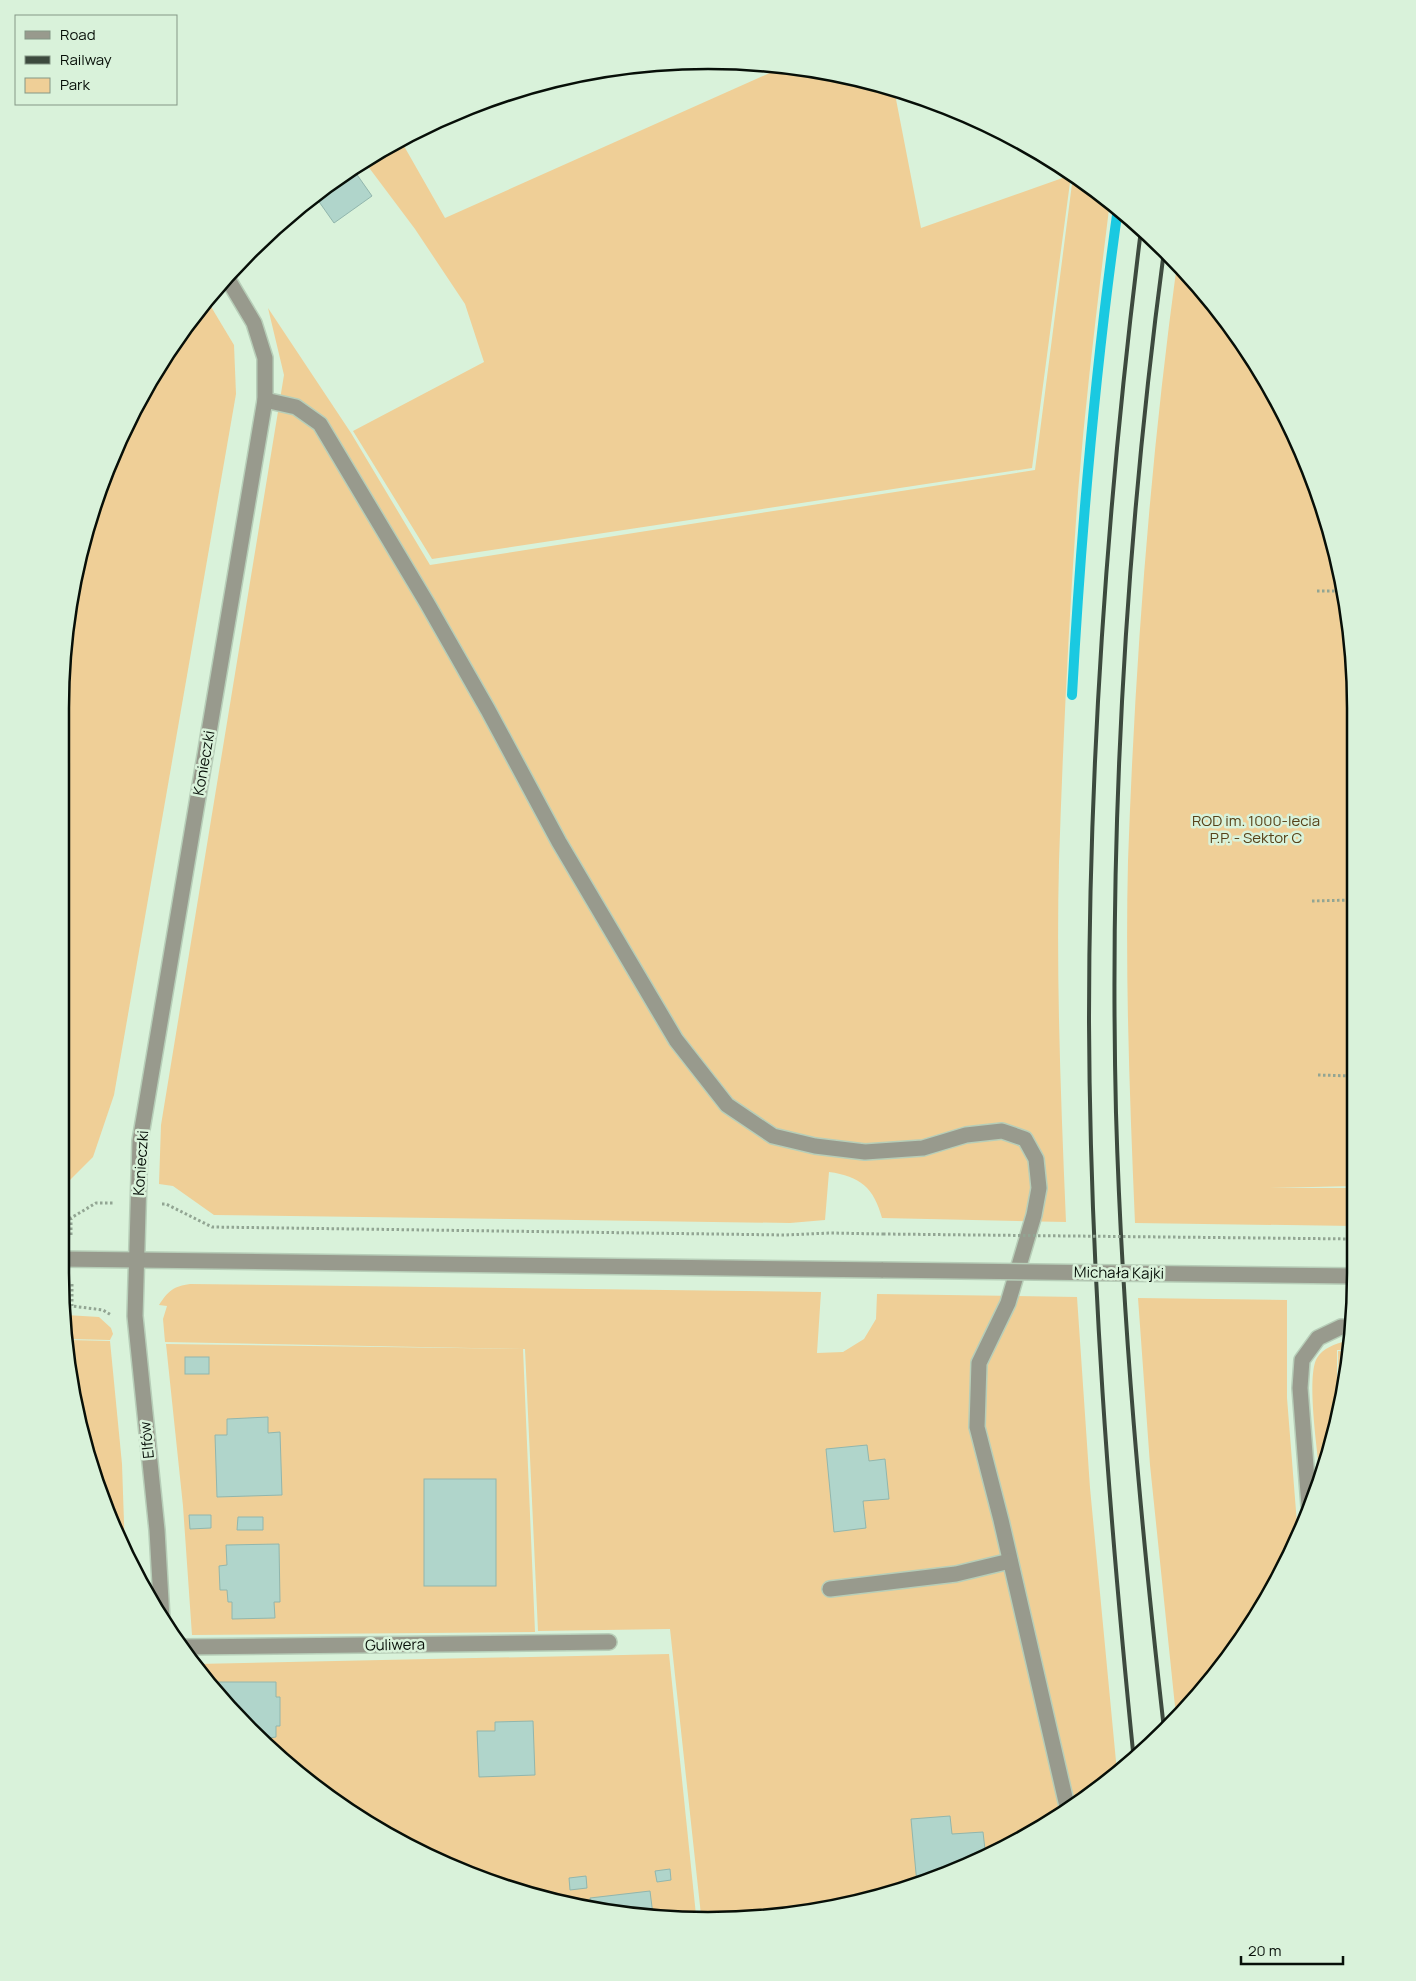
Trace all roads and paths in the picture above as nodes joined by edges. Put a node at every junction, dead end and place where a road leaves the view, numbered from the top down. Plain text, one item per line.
1 (230, 283) edge
2 (265, 400) junction
3 (1316, 591) dead end
4 (1336, 591) edge
5 (1347, 900) edge
6 (1312, 902) dead end
7 (1318, 1076) dead end
8 (1347, 1076) edge
9 (119, 1203) dead end
10 (159, 1204) dead end
11 (71, 1218) joint
12 (1347, 1239) edge
13 (71, 1242) dead end
14 (69, 1259) edge
15 (136, 1260) junction
16 (1347, 1276) edge
17 (72, 1281) dead end
18 (72, 1306) joint
19 (114, 1317) dead end
20 (1345, 1326) edge
21 (1309, 1490) edge
22 (1010, 1561) junction
23 (830, 1589) dead end
24 (161, 1604) edge
25 (609, 1642) dead end
26 (190, 1647) edge
27 (1066, 1803) edge

1 - 2 street, Konieczki
2 - 15 street, Konieczki
2 - 22 street
3 - 4 path
5 - 6 path
7 - 8 path
9 - 11 path
10 - 12 path, bridge
11 - 13 path
14 - 15 street, Michała Kajki
15 - 16 street, Michała Kajki, bridge
15 - 24 street, Elfów
17 - 18 path
18 - 19 path
20 - 21 street
22 - 23 street
22 - 27 street
25 - 26 street, Guliwera

